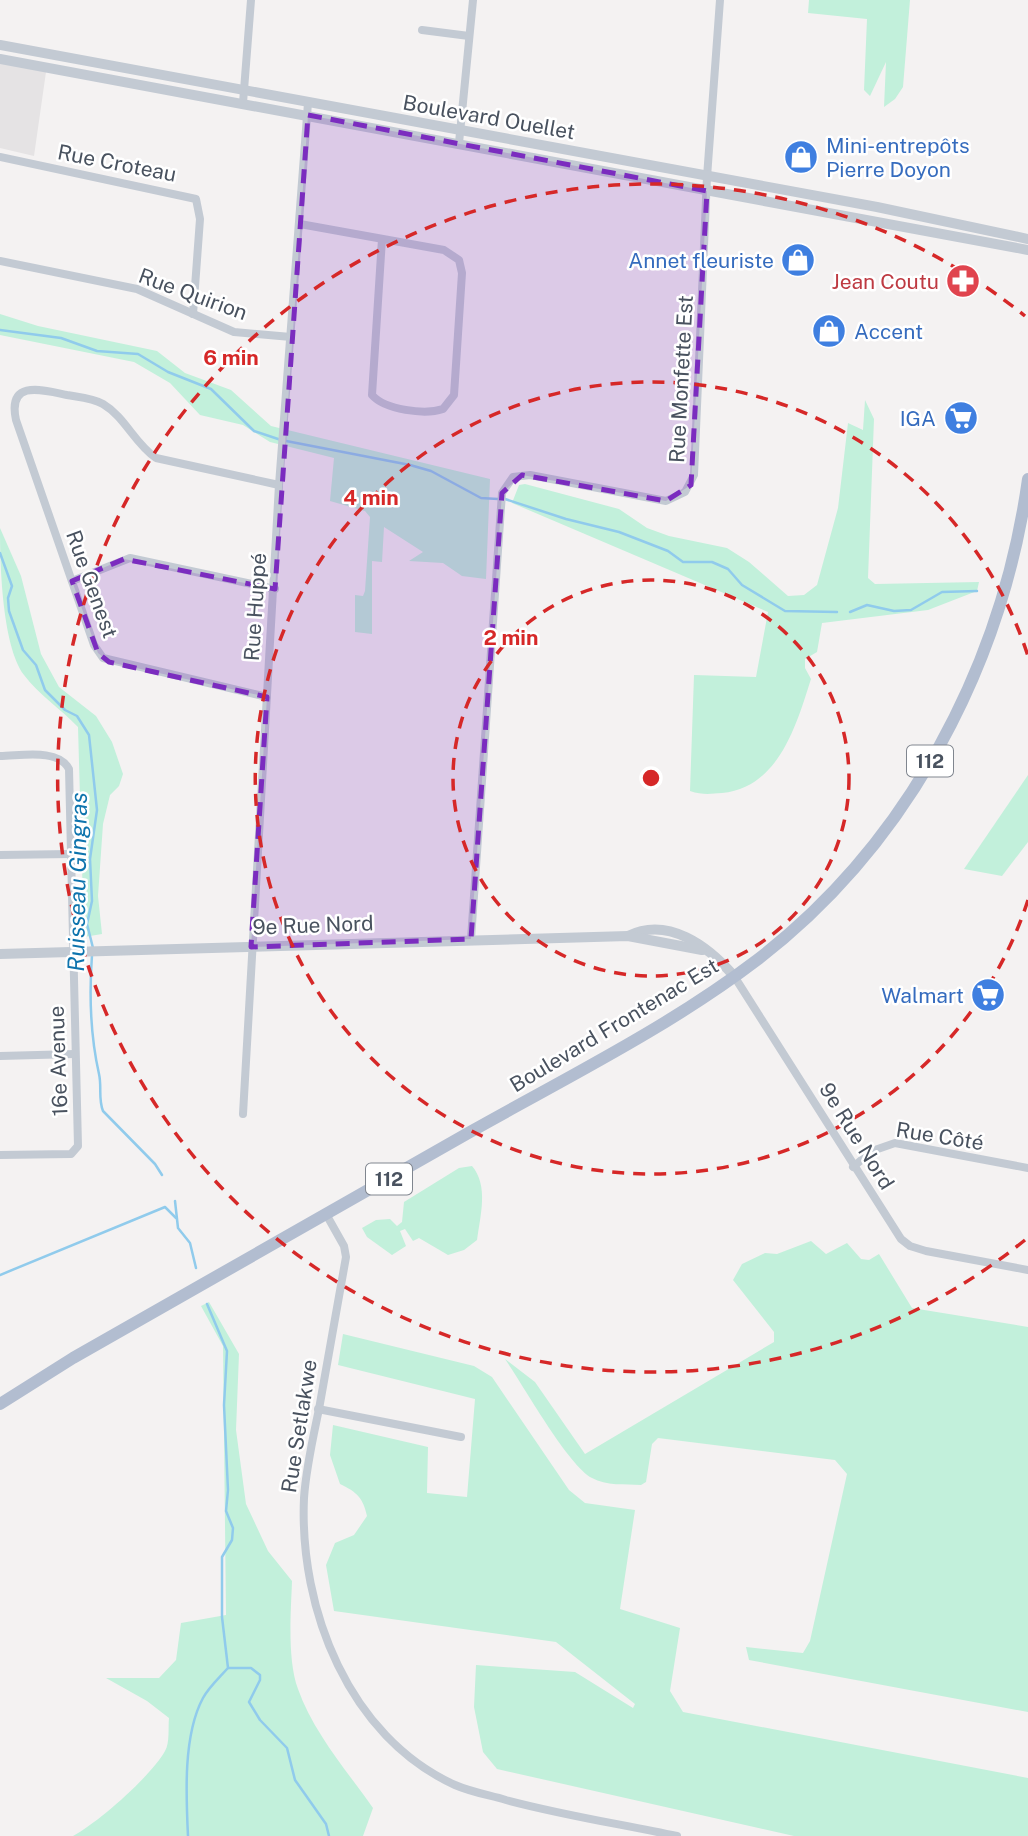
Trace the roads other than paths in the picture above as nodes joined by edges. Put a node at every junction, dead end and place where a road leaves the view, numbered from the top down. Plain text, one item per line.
1 (251, 0) edge
2 (473, 0) edge
3 (720, 0) edge
4 (422, 30) dead end
5 (469, 36) junction
6 (0, 46) edge
7 (0, 58) edge
8 (244, 90) junction
9 (243, 103) junction
10 (308, 109) junction
11 (460, 130) junction
12 (459, 144) junction
13 (0, 157) edge
14 (707, 177) junction
15 (707, 191) junction
16 (300, 224) junction
17 (971, 233) junction
18 (382, 239) junction
19 (1028, 239) edge
20 (1028, 250) edge
21 (0, 261) edge
22 (193, 314) junction
23 (292, 337) junction
24 (1028, 479) edge
25 (279, 485) junction
26 (72, 581) junction
27 (275, 589) junction
28 (267, 697) junction
29 (0, 756) edge
30 (71, 854) junction
31 (0, 855) edge
32 (471, 939) junction
33 (251, 947) junction
34 (72, 952) junction
35 (0, 954) edge
36 (734, 976) junction
37 (75, 1054) junction
38 (0, 1056) edge
39 (243, 1114) dead end
40 (0, 1155) edge
41 (853, 1167) junction
42 (1028, 1168) edge
43 (326, 1214) junction
44 (1028, 1270) edge
45 (0, 1404) edge
46 (318, 1409) junction
47 (460, 1437) dead end
48 (677, 1836) edge

1 - 8 street
2 - 5 street
3 - 14 street, Rue Monfette Est
4 - 5 street
5 - 11 street
6 - 8 street, Boulevard Ouellet
7 - 9 street, Boulevard Ouellet
8 - 9 street
8 - 10 street, Boulevard Ouellet
9 - 10 street, Boulevard Ouellet
10 - 11 street, Boulevard Ouellet
10 - 12 street, Boulevard Ouellet
10 - 16 street, Rue Huppé
11 - 12 street
11 - 14 street, Boulevard Ouellet
12 - 15 street, Boulevard Ouellet
13 - 22 street, Rue Croteau
14 - 15 street, Rue Monfette Est
14 - 17 street, Boulevard Ouellet
15 - 17 street, Boulevard Ouellet
15 - 32 street, Rue Monfette Est
16 - 18 street
16 - 23 street, Rue Huppé
17 - 19 street, Boulevard Ouellet
17 - 20 street, Boulevard Ouellet
18 - 18 street
21 - 22 street, Rue Quirion
22 - 23 street, Rue Quirion
23 - 25 street, Rue Huppé
24 - 36 main road, Boulevard Frontenac Est / 112
25 - 26 street, Rue Genest
25 - 27 street, Rue Huppé
26 - 27 street
26 - 28 street, Rue Genest
27 - 28 street, Rue Huppé
28 - 33 street, Rue Huppé
29 - 30 street, 16e Avenue
30 - 31 street
30 - 34 street, 16e Avenue
32 - 33 street, 9e Rue Nord
32 - 36 street, 9e Rue Nord
33 - 34 street, 9e Rue Nord
33 - 39 street, Rue Huppé
34 - 35 street, 9e Rue Nord
34 - 37 street, 16e Avenue
36 - 41 street, 9e Rue Nord
36 - 43 main road, Boulevard Frontenac Est / 112
37 - 38 street
37 - 40 street, 16e Avenue
41 - 42 street, Rue Côté
41 - 44 street, 9e Rue Nord
43 - 45 main road, Boulevard Frontenac Est / 112
43 - 46 street, Rue Setlakwe
46 - 47 street
46 - 48 street, Rue Setlakwe

